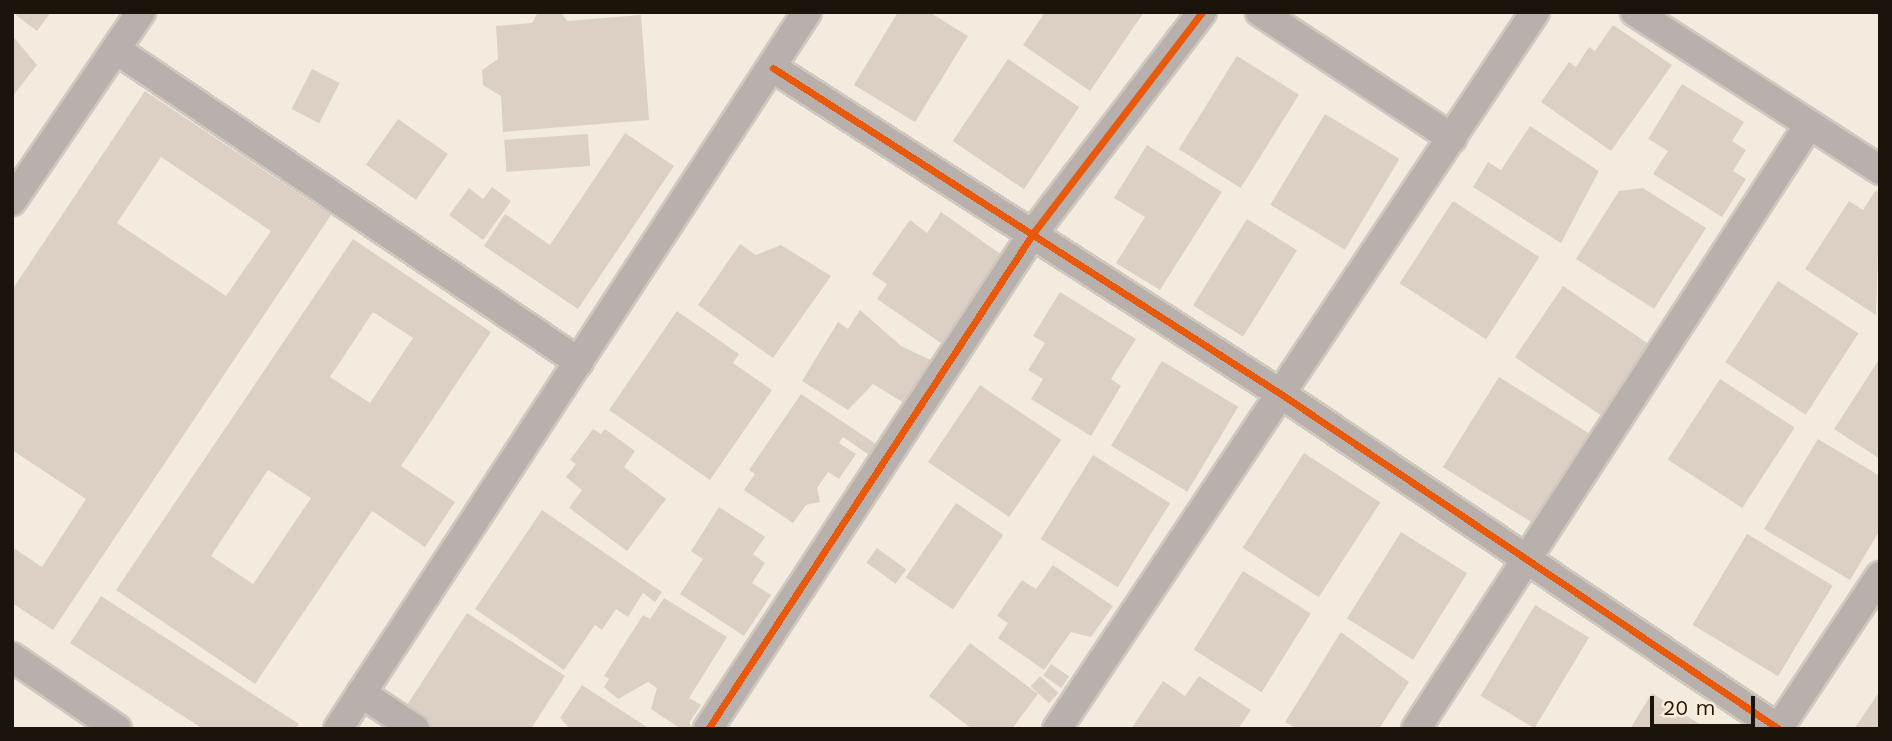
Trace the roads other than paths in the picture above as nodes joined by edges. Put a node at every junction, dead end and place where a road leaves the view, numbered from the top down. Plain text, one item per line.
1 (141, 12) edge
2 (807, 12) edge
3 (1202, 12) edge
4 (1260, 12) edge
5 (1535, 12) edge
6 (1635, 12) edge
7 (118, 51) junction
8 (773, 68) junction
9 (1809, 125) junction
10 (1452, 138) junction
11 (1880, 170) edge
12 (12, 201) edge
13 (1034, 232) junction
14 (579, 362) junction
15 (1281, 394) junction
16 (1529, 558) junction
17 (1880, 576) edge
18 (12, 657) edge
19 (361, 693) junction
20 (117, 729) edge
21 (338, 729) edge
22 (415, 729) edge
23 (708, 729) edge
24 (1057, 729) edge
25 (1416, 729) edge
26 (1779, 729) edge

1 - 7 street
2 - 8 street
3 - 13 street
4 - 10 street
5 - 10 street
6 - 9 street
7 - 12 street
7 - 14 street
8 - 13 street
8 - 14 street
9 - 11 street
9 - 16 street
10 - 15 street
13 - 15 street
13 - 23 street
14 - 19 street
15 - 16 street
15 - 24 street
16 - 25 street
16 - 26 street
17 - 26 street
18 - 20 street
19 - 21 street
19 - 22 street

